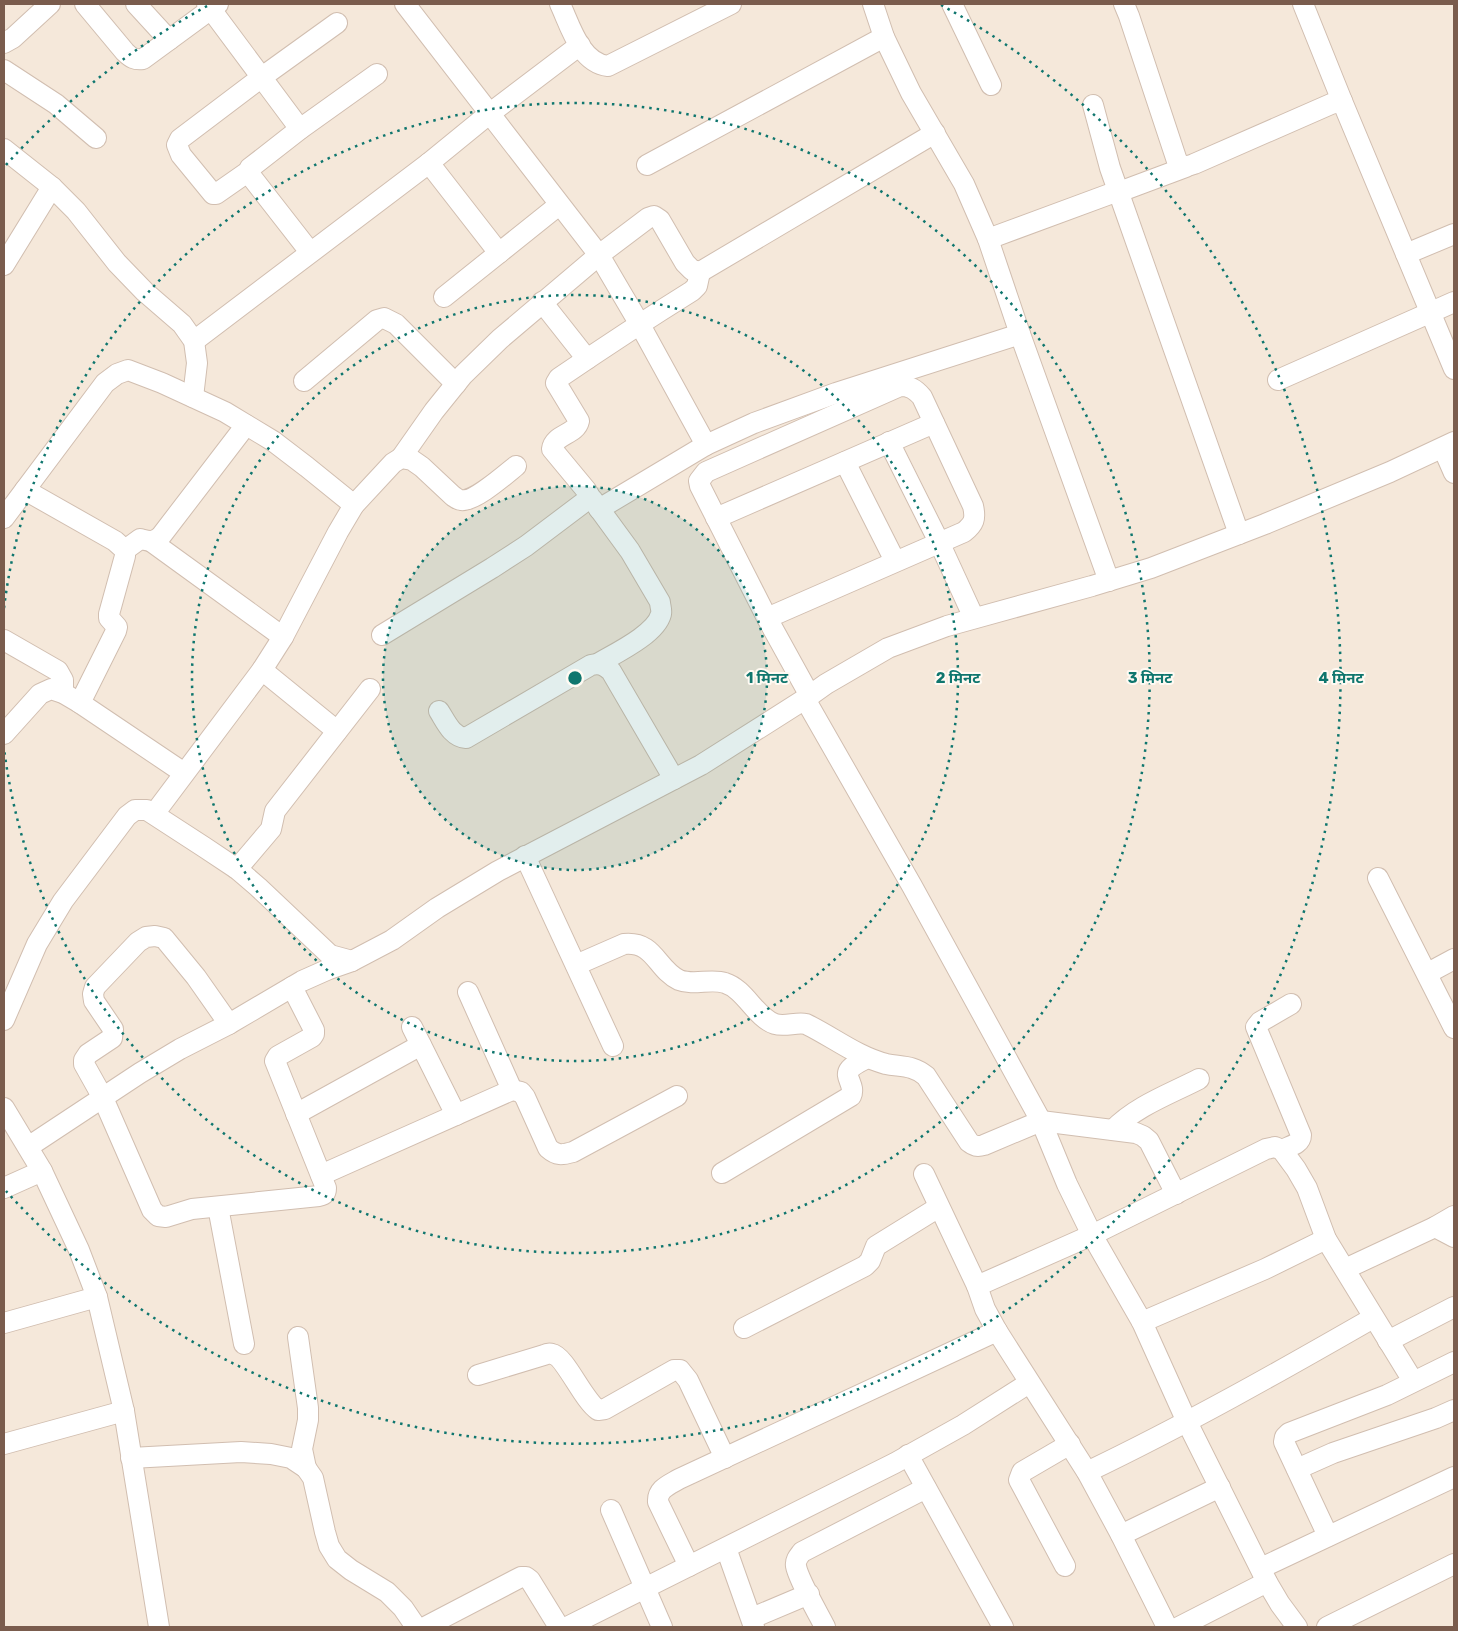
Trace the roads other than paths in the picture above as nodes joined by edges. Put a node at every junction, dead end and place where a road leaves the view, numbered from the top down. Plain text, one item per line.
1 (50, 4) edge
2 (85, 4) edge
3 (136, 4) edge
4 (405, 4) edge
5 (560, 4) edge
6 (873, 4) edge
7 (952, 4) edge
8 (1124, 4) edge
9 (1303, 4) edge
10 (212, 5) edge
11 (723, 6) edge
12 (336, 23) dead end
13 (884, 37) junction
14 (169, 40) junction
15 (4, 43) edge
16 (580, 45) junction
17 (4, 70) edge
18 (376, 74) dead end
19 (262, 77) junction
20 (991, 85) dead end
21 (1342, 101) junction
22 (1093, 105) dead end
23 (489, 114) junction
24 (300, 129) junction
25 (935, 132) junction
26 (96, 138) dead end
27 (4, 149) edge
28 (429, 163) junction
29 (647, 165) dead end
30 (1186, 167) junction
31 (249, 171) junction
32 (52, 187) junction
33 (1119, 192) junction
34 (560, 205) junction
35 (1454, 234) edge
36 (988, 239) junction
37 (310, 252) junction
38 (499, 253) junction
39 (1406, 254) junction
40 (599, 255) junction
41 (4, 265) edge
42 (700, 272) junction
43 (444, 297) dead end
44 (542, 302) junction
45 (1454, 302) edge
46 (1431, 313) junction
47 (639, 323) junction
48 (1020, 334) junction
49 (194, 341) junction
50 (587, 359) junction
51 (1454, 369) edge
52 (1278, 380) dead end
53 (304, 381) dead end
54 (456, 384) junction
55 (194, 397) junction
56 (934, 423) junction
57 (246, 425) junction
58 (889, 442) junction
59 (706, 445) junction
60 (1449, 445) edge
61 (401, 458) junction
62 (845, 462) junction
63 (516, 466) dead end
64 (1454, 473) edge
65 (25, 490) junction
66 (594, 502) junction
67 (354, 505) junction
68 (4, 518) edge
69 (716, 518) junction
70 (1239, 534) junction
71 (152, 542) junction
72 (939, 542) junction
73 (125, 550) junction
74 (895, 561) junction
75 (1109, 580) junction
76 (767, 618) junction
77 (974, 618) junction
78 (382, 635) dead end
79 (283, 636) junction
80 (4, 640) edge
81 (599, 663) junction
82 (262, 670) junction
83 (370, 689) dead end
84 (71, 698) junction
85 (808, 698) junction
86 (439, 711) dead end
87 (337, 731) junction
88 (4, 734) edge
89 (184, 773) junction
90 (674, 779) junction
91 (154, 814) junction
92 (526, 856) junction
93 (236, 869) junction
94 (1378, 878) dead end
95 (1454, 959) edge
96 (352, 961) junction
97 (576, 965) junction
98 (1428, 973) junction
99 (292, 987) junction
100 (468, 992) dead end
101 (1291, 1004) dead end
102 (4, 1020) edge
103 (229, 1024) junction
104 (412, 1027) dead end
105 (1454, 1028) edge
106 (422, 1045) junction
107 (613, 1046) dead end
108 (867, 1058) junction
109 (1200, 1079) dead end
110 (512, 1090) junction
111 (677, 1096) dead end
112 (103, 1098) junction
113 (4, 1108) edge
114 (296, 1114) junction
115 (456, 1115) junction
116 (1041, 1121) junction
117 (1113, 1130) junction
118 (28, 1147) junction
119 (1282, 1150) junction
120 (42, 1171) junction
121 (722, 1173) dead end
122 (924, 1174) dead end
123 (321, 1175) junction
124 (4, 1188) edge
125 (1176, 1194) junction
126 (218, 1207) junction
127 (939, 1207) junction
128 (1454, 1216) edge
129 (1435, 1227) junction
130 (1092, 1235) junction
131 (1454, 1237) edge
132 (1326, 1239) junction
133 (1346, 1269) junction
134 (977, 1286) junction
135 (96, 1297) junction
136 (1454, 1307) edge
137 (1373, 1318) junction
138 (1142, 1322) junction
139 (4, 1323) edge
140 (744, 1328) dead end
141 (997, 1331) junction
142 (298, 1337) dead end
143 (1388, 1341) junction
144 (244, 1344) dead end
145 (1454, 1362) edge
146 (478, 1375) dead end
147 (1413, 1382) junction
148 (1029, 1383) junction
149 (1454, 1410) edge
150 (124, 1411) junction
151 (1187, 1422) junction
152 (4, 1444) edge
153 (1070, 1444) junction
154 (908, 1455) junction
155 (131, 1458) junction
156 (725, 1458) junction
157 (306, 1468) junction
158 (1297, 1469) junction
159 (1087, 1472) junction
160 (1454, 1477) edge
161 (926, 1488) junction
162 (1220, 1488) junction
163 (611, 1510) dead end
164 (1121, 1535) junction
165 (1328, 1536) junction
166 (726, 1548) junction
167 (1454, 1564) edge
168 (689, 1566) junction
169 (1065, 1566) dead end
170 (1264, 1575) junction
171 (645, 1589) junction
172 (809, 1594) junction
173 (753, 1622) edge
174 (159, 1627) edge
175 (416, 1627) edge
176 (425, 1627) edge
177 (559, 1627) edge
178 (567, 1627) edge
179 (662, 1627) edge
180 (825, 1627) edge
181 (1003, 1627) edge
182 (1167, 1627) edge
183 (1179, 1627) edge
184 (1297, 1627) edge
185 (1327, 1627) edge

1 - 15 street
2 - 14 street
3 - 14 street
4 - 23 street
5 - 16 street
6 - 13 street
7 - 20 street
8 - 30 street
9 - 21 street
10 - 14 street
10 - 19 street
11 - 16 street
12 - 19 street
13 - 25 street
13 - 29 street
16 - 23 street
17 - 26 street
18 - 24 street
19 - 24 street
19 - 31 street
21 - 30 street
21 - 39 street
22 - 33 street
23 - 28 street
23 - 34 street
24 - 31 street
25 - 36 street
25 - 42 street
27 - 32 street
28 - 37 street
28 - 38 street
30 - 33 street
31 - 37 street
32 - 41 street
32 - 49 street
33 - 36 street
33 - 70 street
34 - 38 street
34 - 40 street
35 - 39 street
36 - 48 street
37 - 49 street
38 - 43 street
39 - 46 street
40 - 42 street
40 - 44 street
40 - 47 street
42 - 47 street
44 - 50 street
44 - 54 street
45 - 46 street
46 - 51 street
46 - 52 street
47 - 50 street
47 - 59 street
48 - 59 street
48 - 75 street
49 - 55 street
50 - 66 street
53 - 54 street
54 - 61 street
55 - 57 street
55 - 65 street
56 - 58 street
56 - 69 street
56 - 72 street
57 - 67 street
57 - 71 street
58 - 62 street
58 - 72 street
59 - 66 street
60 - 64 street
60 - 70 street
61 - 63 street
61 - 67 street
62 - 69 street
62 - 74 street
65 - 68 street
65 - 73 street
66 - 78 street
66 - 81 street
67 - 79 street
69 - 76 street
70 - 75 street
71 - 73 street
71 - 79 street
72 - 74 street
72 - 77 street
73 - 84 street
74 - 76 street
75 - 77 street
76 - 85 street
77 - 85 street
79 - 82 street
80 - 84 street
81 - 86 street
81 - 90 street
82 - 87 street
82 - 89 street
83 - 87 street
84 - 88 street
84 - 89 street
85 - 90 street
85 - 116 street
87 - 93 street
89 - 91 street
90 - 92 street
91 - 93 street
91 - 102 street
92 - 96 street
92 - 97 street
93 - 96 street
94 - 98 street
95 - 98 street
96 - 99 street
97 - 107 street
97 - 108 street
98 - 105 street
99 - 103 street
99 - 114 street
100 - 110 street
101 - 119 street
103 - 112 street
103 - 112 street
104 - 106 street
106 - 114 street
106 - 115 street
108 - 116 street
108 - 121 street
109 - 117 street
110 - 111 street
110 - 115 street
112 - 118 street
112 - 126 street
113 - 118 street
114 - 123 street
115 - 123 street
116 - 117 street
116 - 130 street
117 - 125 street
118 - 120 street
119 - 125 street
119 - 132 street
120 - 124 street
120 - 135 street
122 - 127 street
123 - 126 street
125 - 130 street
126 - 144 street
127 - 134 street
127 - 140 street
128 - 129 street
129 - 131 street
129 - 133 street
130 - 134 street
130 - 138 street
132 - 133 street
132 - 138 street
133 - 137 street
134 - 141 street
135 - 139 street
135 - 150 street
136 - 143 street
137 - 143 street
137 - 151 street
138 - 151 street
141 - 148 street
141 - 156 street
142 - 157 street
143 - 147 street
145 - 147 street
146 - 156 street
147 - 158 street
148 - 153 street
148 - 154 street
149 - 158 street
150 - 152 street
150 - 155 street
151 - 159 street
151 - 162 street
153 - 159 street
153 - 169 street
154 - 161 street
154 - 166 street
155 - 157 street
155 - 174 street
156 - 168 street
157 - 175 street
158 - 165 street
159 - 164 street
160 - 165 street
161 - 172 street
161 - 181 street
162 - 164 street
162 - 170 street
163 - 171 street
164 - 182 street
165 - 170 street
166 - 168 street
166 - 173 street
167 - 185 street
168 - 171 street
170 - 183 street
170 - 184 street
171 - 178 street
171 - 179 street
172 - 173 street
172 - 180 street
176 - 177 street

